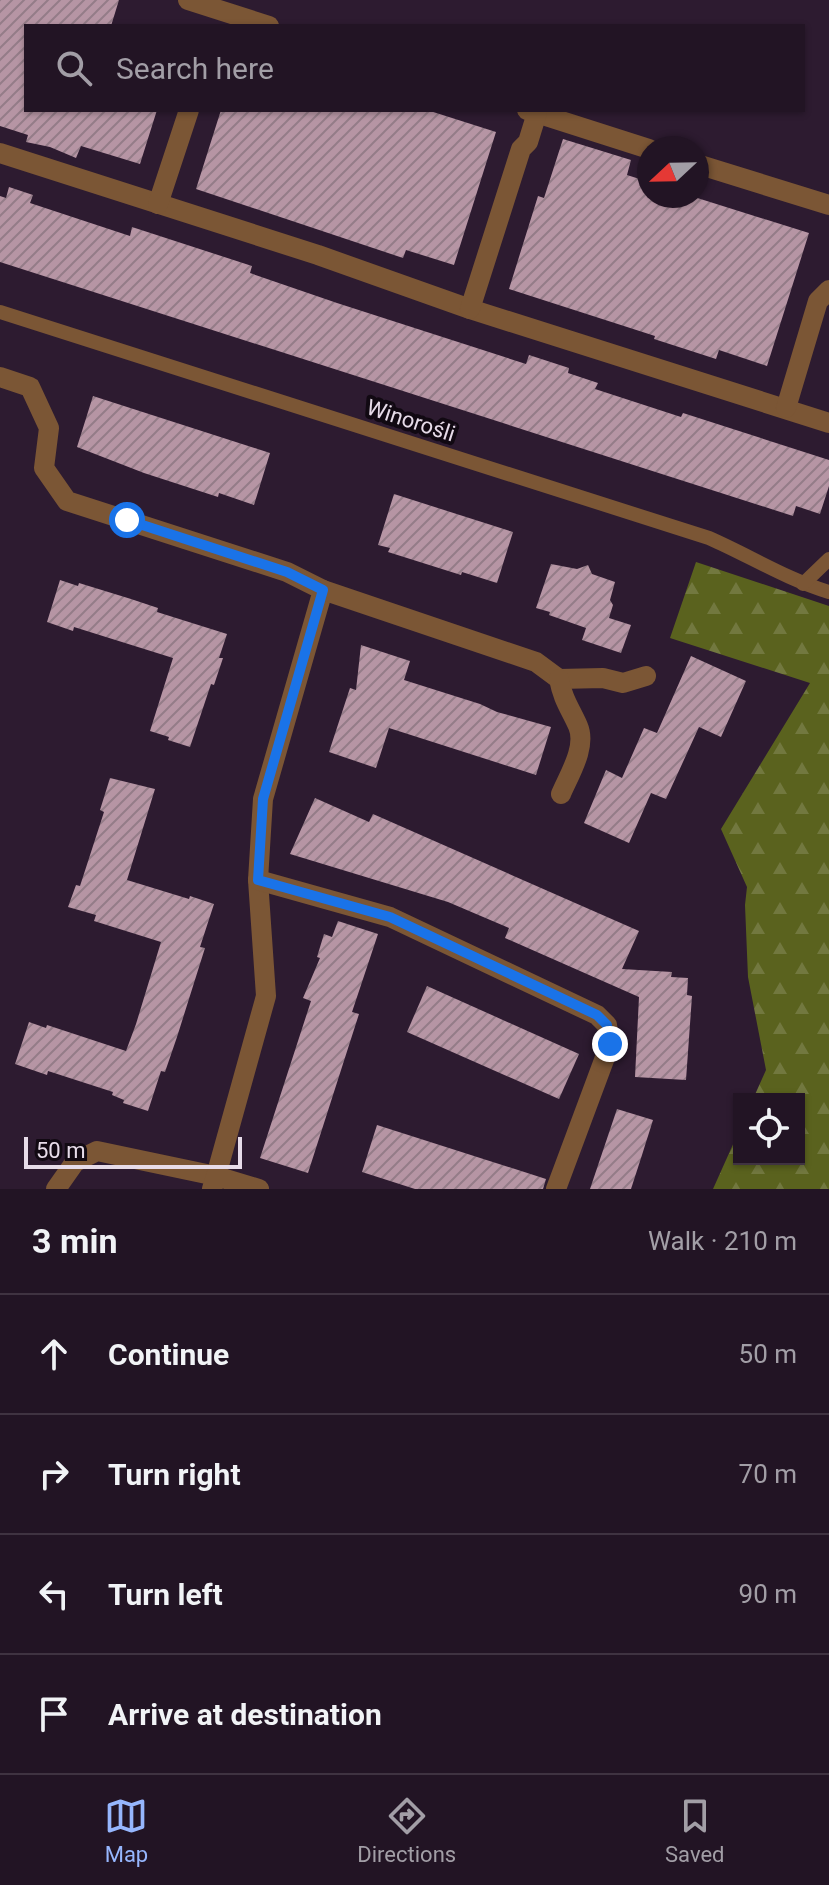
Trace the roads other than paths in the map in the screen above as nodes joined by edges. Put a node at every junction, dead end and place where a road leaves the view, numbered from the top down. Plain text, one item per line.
1 (188, 0) edge
2 (219, 18) edge
3 (256, 24) edge
4 (188, 112) edge
5 (532, 112) edge
6 (637, 145) edge
7 (0, 153) edge
8 (709, 168) edge
9 (158, 204) junction
10 (829, 205) edge
11 (829, 290) edge
12 (470, 309) junction
13 (0, 312) edge
14 (0, 377) edge
15 (786, 408) junction
16 (829, 423) edge
17 (829, 559) edge
18 (803, 584) junction
19 (323, 590) junction
20 (829, 592) edge
21 (646, 676) dead end
22 (559, 679) junction
23 (561, 794) dead end
24 (258, 880) junction
25 (214, 1182) edge
26 (56, 1189) edge
27 (259, 1189) edge
28 (556, 1189) edge

1 - 2 street
2 - 3 street
4 - 9 street
5 - 6 street
5 - 12 street
7 - 9 street
8 - 10 street
9 - 12 street
11 - 15 street
12 - 15 street
13 - 18 lane, Winorośli
14 - 19 street
15 - 16 street
17 - 18 lane
18 - 20 lane, Winorośli
19 - 22 street
19 - 24 street
21 - 22 street
22 - 23 street
24 - 25 street
24 - 28 street
25 - 26 street
25 - 27 street

